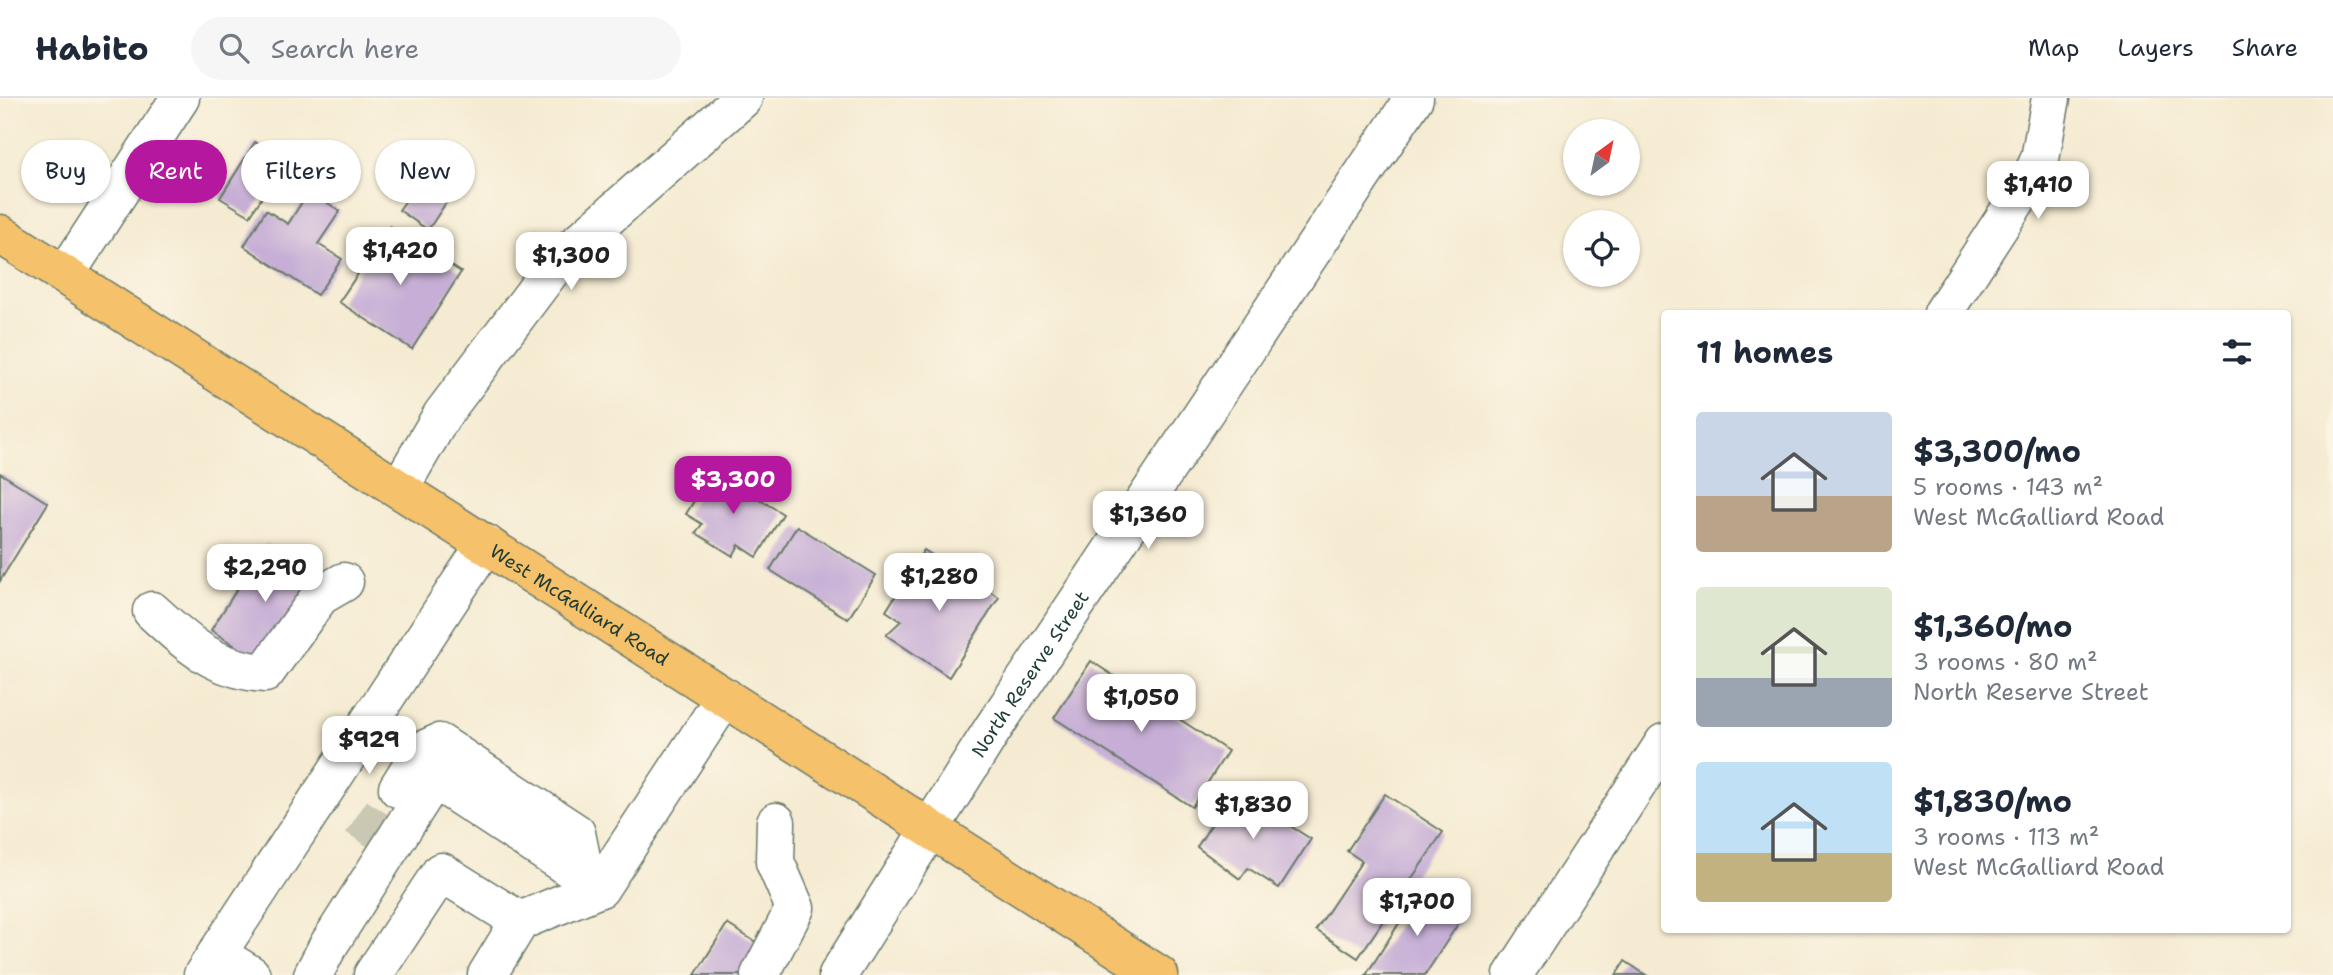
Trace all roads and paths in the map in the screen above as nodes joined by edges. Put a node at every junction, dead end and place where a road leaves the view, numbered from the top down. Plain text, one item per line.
1 (180, 98) edge
2 (743, 98) edge
3 (1414, 98) edge
4 (2051, 98) edge
5 (0, 234) edge
6 (65, 275) junction
7 (1945, 310) edge
8 (399, 489) junction
9 (486, 544) junction
10 (344, 582) dead end
11 (152, 611) dead end
12 (725, 697) junction
13 (1661, 748) edge
14 (398, 788) tunnel mouth
15 (776, 822) dead end
16 (930, 829) junction
17 (362, 843) tunnel mouth
18 (593, 883) junction
19 (520, 921) junction
20 (210, 965) edge
21 (251, 975) edge
22 (311, 975) edge
23 (373, 975) edge
24 (487, 975) edge
25 (760, 975) edge
26 (838, 975) edge
27 (1158, 975) edge
28 (1513, 975) edge

1 - 6 street
2 - 8 street
3 - 16 street, North Reserve Street
4 - 7 street
5 - 6 main road, West McGalliard Road
6 - 8 main road, West McGalliard Road
8 - 9 main road, West McGalliard Road
9 - 12 main road, West McGalliard Road
9 - 20 street
10 - 11 street
12 - 16 main road, West McGalliard Road
12 - 18 street
13 - 28 street
14 - 18 street
15 - 25 street
16 - 26 street, North Reserve Street
16 - 27 main road, West McGalliard Road
17 - 22 street
18 - 19 street
18 - 22 street
19 - 23 street
19 - 24 street
20 - 21 street

